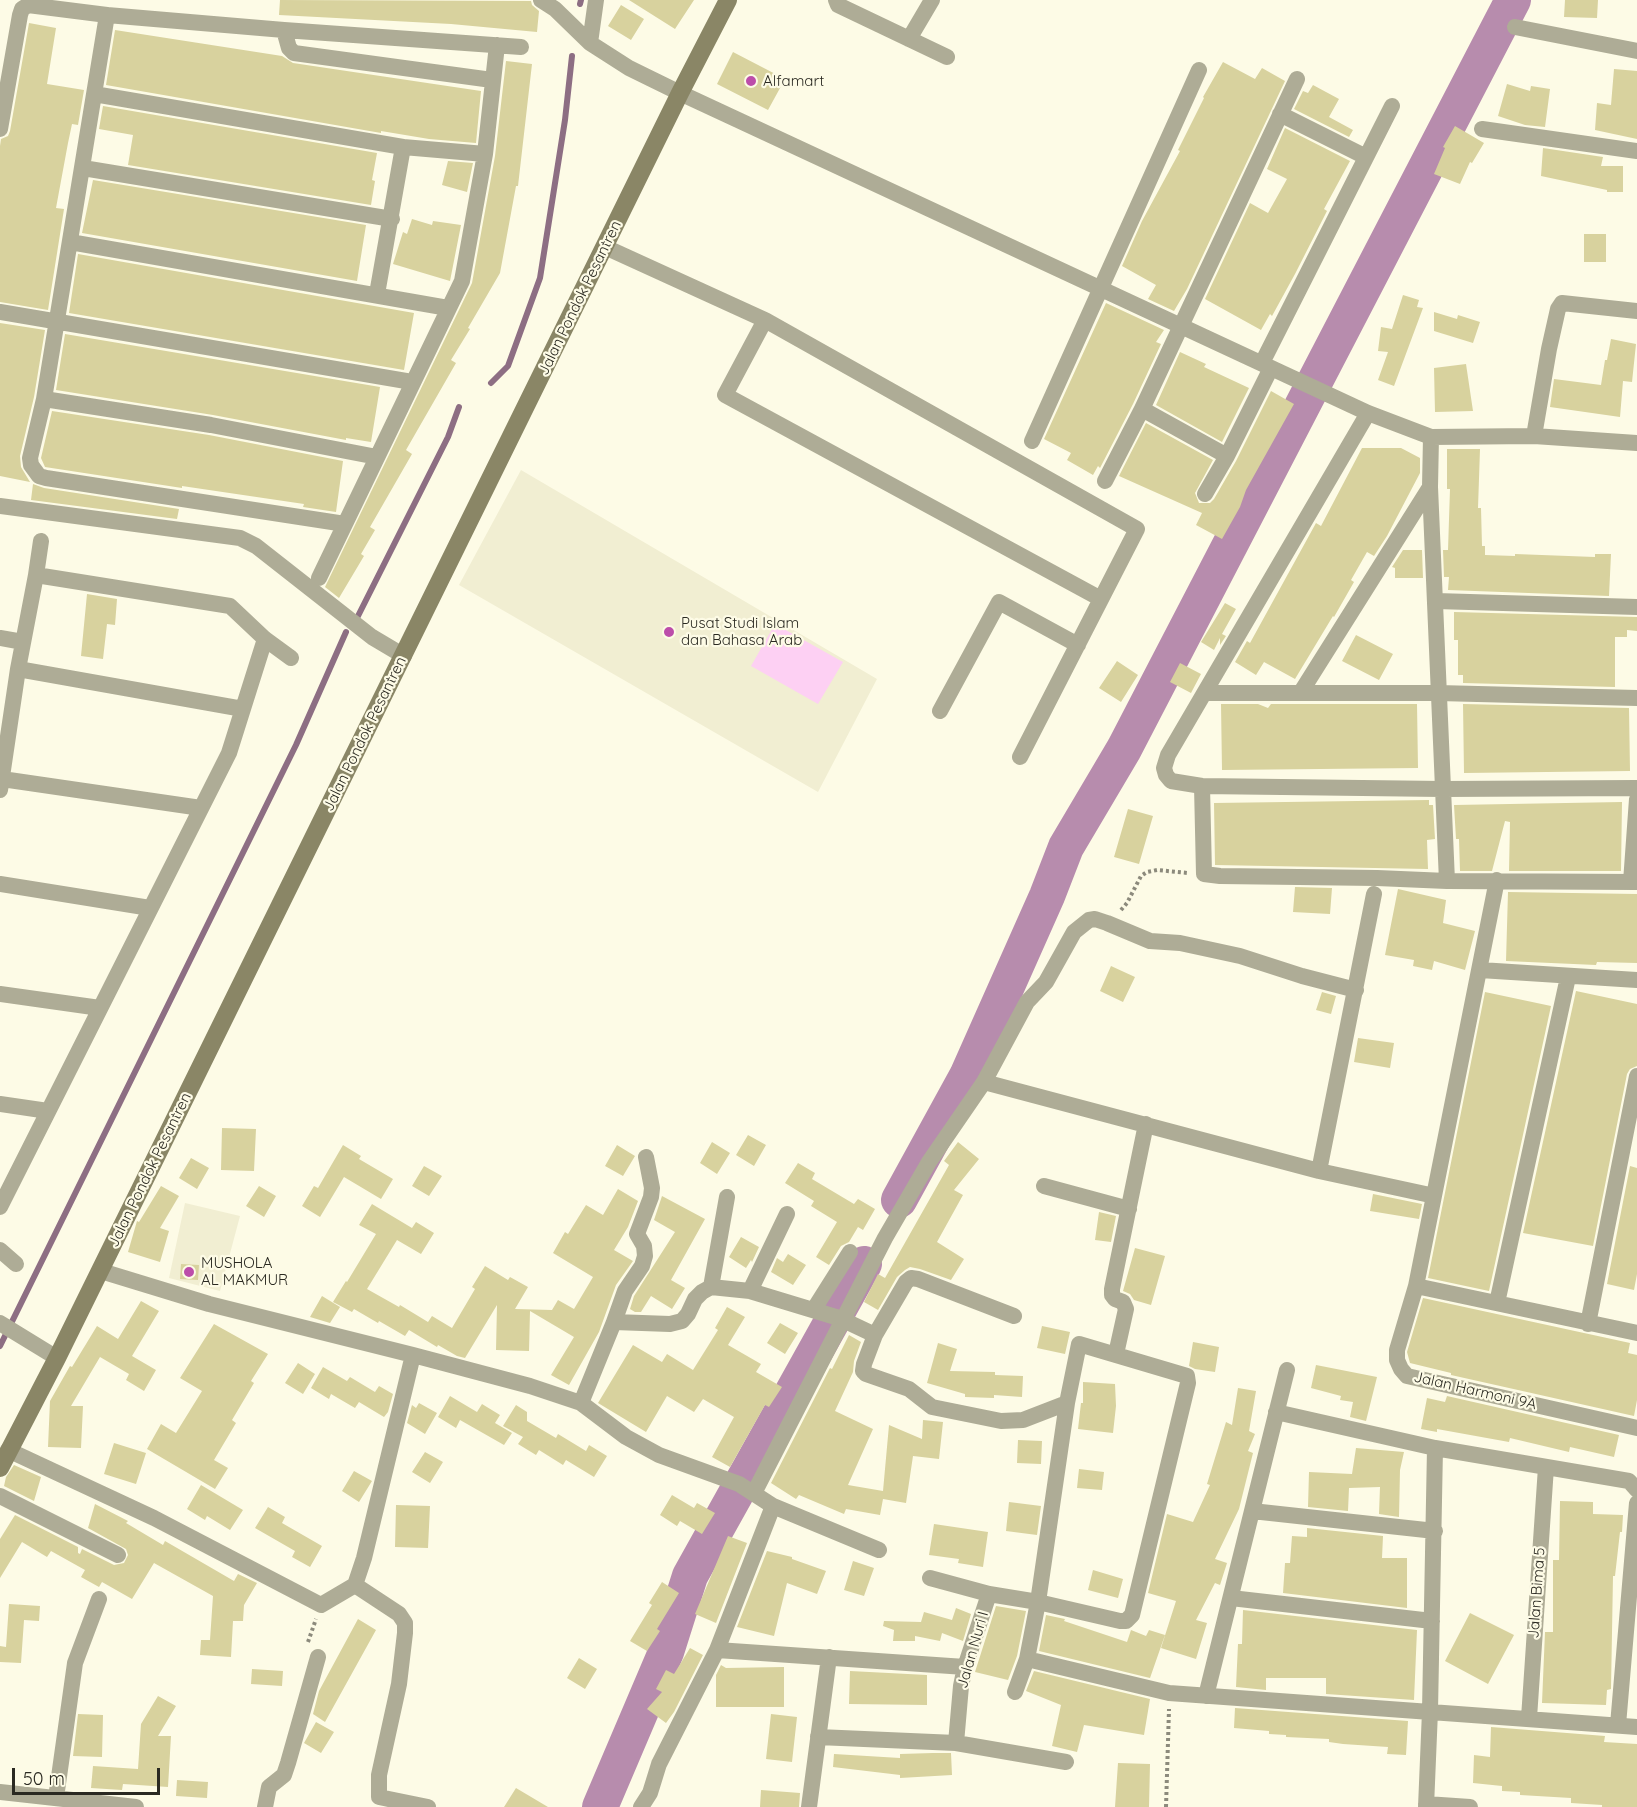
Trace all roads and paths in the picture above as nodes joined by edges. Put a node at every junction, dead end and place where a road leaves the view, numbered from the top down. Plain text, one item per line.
1 (541, 0) edge
2 (596, 0) edge
3 (728, 0) edge
4 (836, 0) edge
5 (932, 0) edge
6 (107, 15) junction
7 (1515, 27) dead end
8 (284, 30) junction
9 (909, 39) junction
10 (590, 43) junction
11 (497, 45) junction
12 (521, 47) dead end
13 (1637, 51) edge
14 (947, 57) dead end
15 (1199, 70) dead end
16 (1297, 79) dead end
17 (492, 80) junction
18 (680, 93) junction
19 (94, 94) junction
20 (1392, 106) dead end
21 (1280, 114) junction
22 (0, 129) edge
23 (1482, 129) dead end
24 (403, 147) junction
25 (1637, 151) edge
26 (485, 154) junction
27 (1366, 157) junction
28 (83, 168) junction
29 (392, 219) junction
30 (70, 242) junction
31 (605, 247) junction
32 (1101, 288) junction
33 (377, 294) junction
34 (448, 308) junction
35 (1637, 311) edge
36 (0, 312) edge
37 (765, 320) junction
38 (56, 323) junction
39 (1182, 325) junction
40 (1266, 365) junction
41 (412, 382) junction
42 (44, 399) junction
43 (1142, 409) junction
44 (1368, 413) junction
45 (1534, 436) junction
46 (1431, 437) junction
47 (1032, 441) dead end
48 (1637, 443) edge
49 (1227, 456) junction
50 (377, 457) junction
51 (1105, 481) dead end
52 (1430, 487) junction
53 (1205, 494) dead end
54 (0, 506) edge
55 (345, 524) junction
56 (41, 541) dead end
57 (36, 575) junction
58 (319, 578) dead end
59 (1101, 599) junction
60 (1436, 601) junction
61 (1637, 607) edge
62 (0, 638) edge
63 (265, 639) junction
64 (23, 642) junction
65 (1078, 645) junction
66 (404, 656) junction
67 (291, 658) dead end
68 (18, 669) junction
69 (1301, 692) junction
70 (1205, 693) junction
71 (1438, 693) junction
72 (1637, 698) edge
73 (243, 709) junction
74 (940, 711) dead end
75 (1020, 757) dead end
76 (1, 784) edge
77 (1202, 786) junction
78 (1637, 788) edge
79 (1443, 789) junction
80 (1637, 799) edge
81 (201, 808) junction
82 (1204, 874) junction
83 (1497, 880) junction
84 (1448, 881) junction
85 (1634, 882) edge
86 (0, 884) edge
87 (1374, 894) dead end
88 (150, 908) junction
89 (1095, 919) junction
90 (1480, 970) junction
91 (1568, 977) junction
92 (1637, 980) edge
93 (1356, 990) junction
94 (0, 994) edge
95 (100, 1008) junction
96 (1637, 1076) edge
97 (984, 1082) junction
98 (0, 1104) edge
99 (48, 1111) junction
100 (1146, 1124) junction
101 (1630, 1147) edge
102 (646, 1157) dead end
103 (1319, 1171) junction
104 (1044, 1186) dead end
105 (1430, 1196) dead end
106 (727, 1197) dead end
107 (0, 1207) edge
108 (1129, 1209) junction
109 (787, 1214) dead end
110 (0, 1250) edge
111 (850, 1252) dead end
112 (16, 1264) dead end
113 (100, 1270) junction
114 (1416, 1286) junction
115 (711, 1287) junction
116 (750, 1291) junction
117 (1497, 1303) junction
118 (817, 1310) junction
119 (1014, 1316) dead end
120 (840, 1318) junction
121 (614, 1322) junction
122 (1588, 1324) junction
123 (6, 1327) edge
124 (1637, 1333) edge
125 (875, 1335) junction
126 (413, 1354) junction
127 (1116, 1354) junction
128 (57, 1358) junction
129 (1287, 1370) dead end
130 (581, 1402) junction
131 (1067, 1402) junction
132 (1276, 1412) junction
133 (1637, 1428) edge
134 (1435, 1448) junction
135 (8, 1450) junction
136 (1546, 1467) junction
137 (0, 1468) edge
138 (747, 1489) junction
139 (1637, 1490) edge
140 (0, 1496) edge
141 (1637, 1503) edge
142 (773, 1506) junction
143 (1252, 1510) junction
144 (1435, 1531) junction
145 (879, 1550) dead end
146 (118, 1555) dead end
147 (930, 1578) dead end
148 (355, 1585) junction
149 (989, 1594) junction
150 (1231, 1598) junction
151 (99, 1599) dead end
152 (1038, 1602) junction
153 (1432, 1621) junction
154 (717, 1650) junction
155 (318, 1657) dead end
156 (829, 1657) junction
157 (1027, 1659) junction
158 (965, 1667) junction
159 (1015, 1692) dead end
160 (1169, 1693) junction
161 (1206, 1696) junction
162 (1430, 1711) junction
163 (1529, 1718) junction
164 (1618, 1725) junction
165 (1637, 1727) edge
166 (818, 1737) junction
167 (956, 1743) junction
168 (1066, 1762) dead end
169 (0, 1792) edge
170 (56, 1798) junction
171 (25, 1801) edge
172 (379, 1802) edge
173 (1426, 1805) edge
174 (136, 1807) edge
175 (265, 1807) edge
176 (428, 1807) edge
177 (641, 1807) edge
178 (809, 1807) edge
179 (1166, 1807) edge
180 (1470, 1807) edge

1 - 10 street
2 - 10 street
3 - 18 street, Jalan Pondok Pesantren
4 - 9 street
5 - 9 street
6 - 8 street
6 - 19 street
6 - 22 street
7 - 13 street
8 - 11 street
8 - 17 street
9 - 14 street
10 - 18 street
11 - 12 street
11 - 17 street
15 - 32 street
16 - 21 street
17 - 26 street
18 - 31 street, Jalan Pondok Pesantren
18 - 32 street
19 - 24 street
19 - 28 street
20 - 27 street
21 - 27 street
21 - 39 street
23 - 25 street
24 - 26 street
24 - 29 street
26 - 34 street
27 - 40 street
28 - 29 street
28 - 30 street
29 - 33 street
30 - 33 street
30 - 38 street
31 - 37 street
31 - 66 street, Jalan Pondok Pesantren
32 - 39 street
32 - 47 street
33 - 34 street
34 - 41 street
35 - 45 street
36 - 38 street
37 - 59 street
37 - 59 street
38 - 41 street
38 - 42 street
39 - 40 street
39 - 43 street
40 - 44 street
40 - 49 street
41 - 50 street
42 - 50 street
42 - 55 street
43 - 49 street
43 - 51 street
44 - 46 street
44 - 70 street
45 - 46 street
45 - 48 street
46 - 52 street
49 - 53 street
50 - 55 street
52 - 60 street
52 - 69 street
54 - 66 street
55 - 58 street
56 - 57 street
57 - 63 street
57 - 64 street
59 - 65 street
60 - 61 street
60 - 71 street
62 - 64 street
63 - 67 street
63 - 73 street
64 - 68 street
65 - 74 street
65 - 75 street
66 - 113 street, Jalan Pondok Pesantren
68 - 73 street
68 - 76 street
69 - 70 street
69 - 71 street
70 - 77 street
71 - 72 street
71 - 79 street
73 - 81 street
76 - 81 street
77 - 79 street
77 - 82 street
78 - 79 street
79 - 84 street
80 - 85 street
81 - 88 street
82 - 84 street
82 - 89 path
83 - 84 street
83 - 85 street
83 - 90 street
86 - 88 street
87 - 93 street
88 - 95 street
89 - 93 street
89 - 97 street
90 - 91 street
90 - 114 street
91 - 92 street
91 - 117 street
93 - 103 street
94 - 95 street
95 - 99 street
96 - 101 street
97 - 100 street
97 - 120 street
98 - 99 street
99 - 107 street
100 - 103 street
100 - 108 street
101 - 122 street
102 - 121 street
103 - 105 street
104 - 108 street
106 - 115 street
108 - 127 street
109 - 116 street
110 - 112 street
111 - 118 street
113 - 126 street
113 - 128 street, Jalan Pondok Pesantren
114 - 117 street
114 - 133 street, Jalan Harmoni 9A
115 - 116 street
115 - 121 street
116 - 118 street
117 - 122 street
118 - 120 street
119 - 125 street
120 - 125 street
120 - 138 street
121 - 130 street
122 - 124 street
123 - 128 street
125 - 131 street
126 - 130 street
126 - 148 street
127 - 131 street
127 - 152 street
128 - 135 street, Jalan Pondok Pesantren
129 - 132 street
130 - 138 street
131 - 152 street
132 - 134 street
132 - 143 street
134 - 136 street
134 - 144 street
135 - 137 street, Jalan Pondok Pesantren
135 - 148 street
136 - 139 street
136 - 163 street, Jalan Bima 5
138 - 142 street
140 - 146 street
141 - 164 street
142 - 145 street
142 - 154 street
143 - 144 street
143 - 150 street
144 - 153 street
147 - 149 street
148 - 172 street
149 - 152 street
149 - 158 street, Jalan Nuri I
150 - 153 street
150 - 161 street
151 - 170 street
152 - 157 street
153 - 162 street
154 - 156 street
154 - 177 street
155 - 175 street
156 - 158 street
156 - 166 street
157 - 159 street
157 - 160 street
158 - 167 street, Jalan Nuri I
160 - 161 street
160 - 179 path
161 - 162 street
162 - 163 street
162 - 173 street
163 - 164 street
164 - 165 street
166 - 167 street
166 - 178 street
167 - 168 street
169 - 171 street
170 - 171 street
170 - 174 street
172 - 176 street
173 - 180 street

